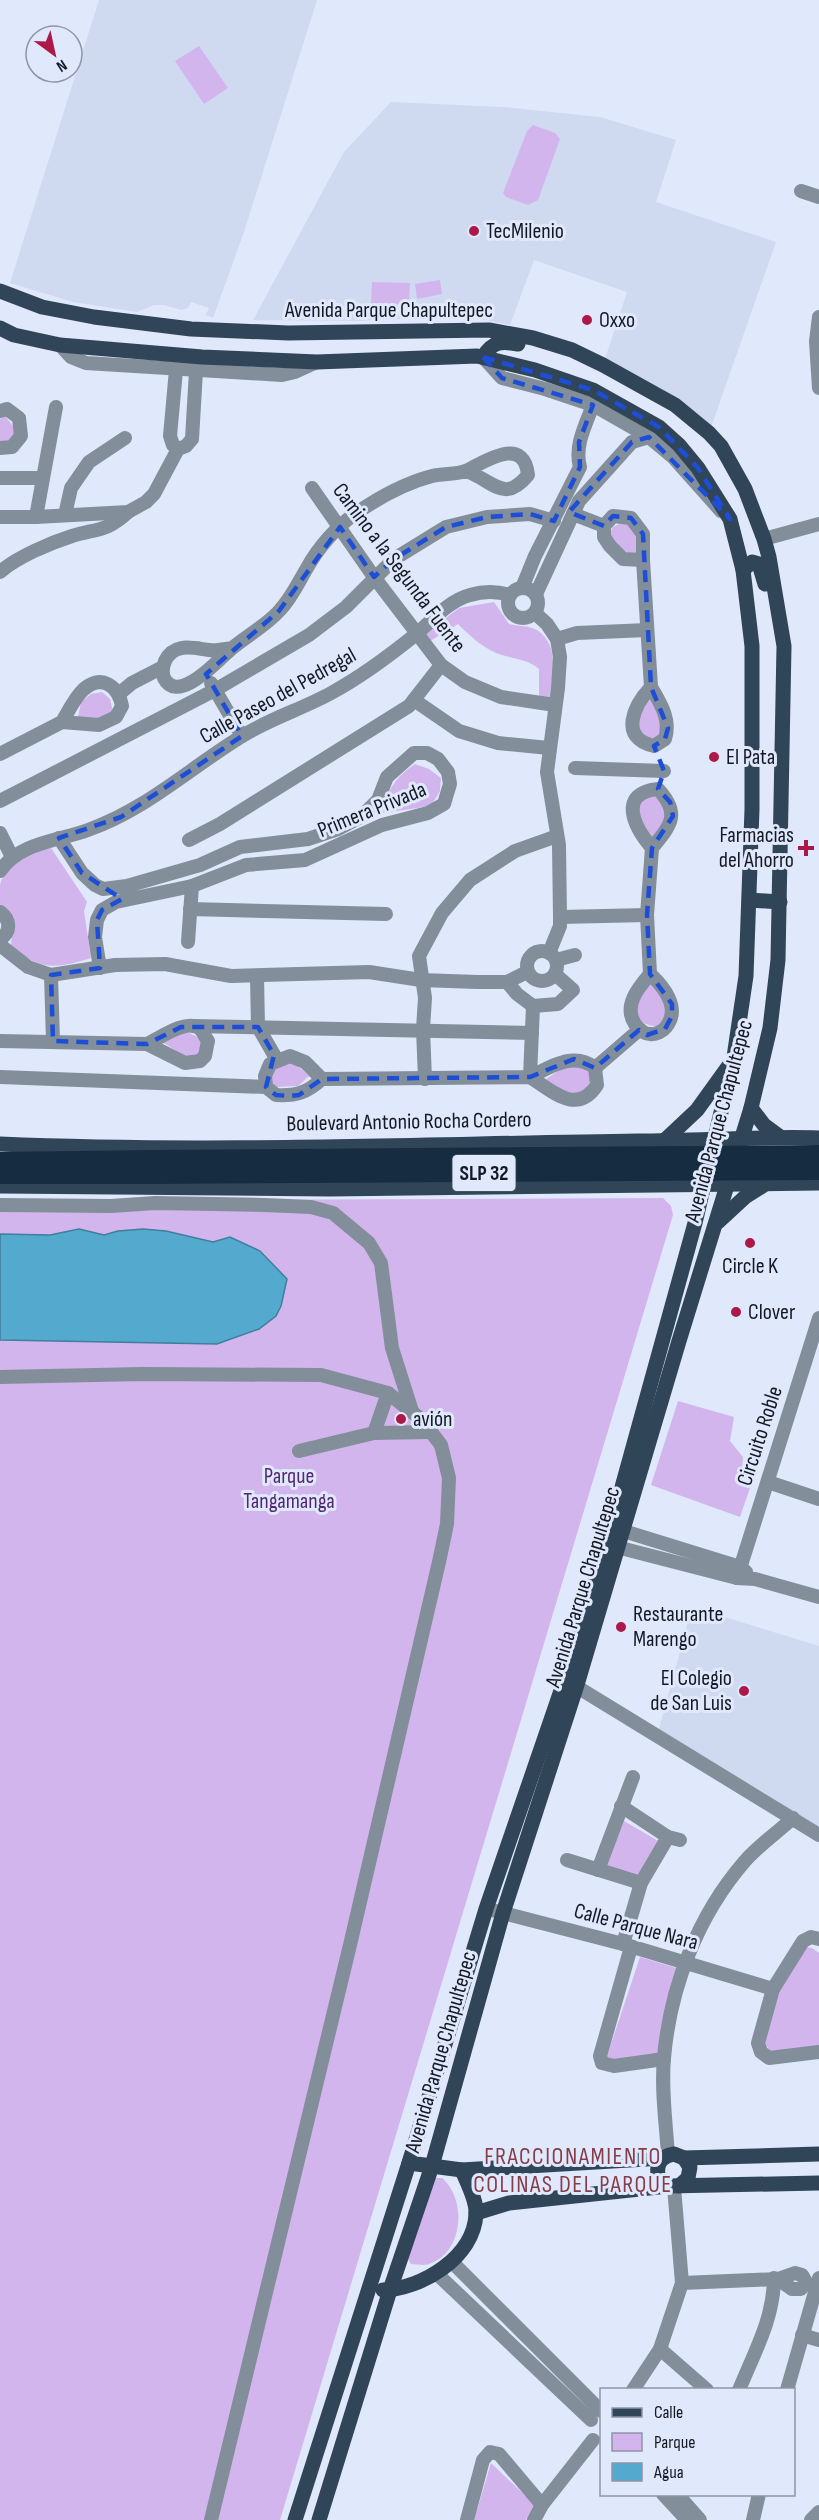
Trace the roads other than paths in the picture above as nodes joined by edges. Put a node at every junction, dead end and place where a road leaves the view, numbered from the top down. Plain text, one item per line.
1 (801, 191) dead end
2 (819, 197) edge
3 (0, 291) edge
4 (819, 317) edge
5 (0, 328) edge
6 (60, 345) junction
7 (572, 350) junction
8 (483, 357) junction
9 (317, 362) junction
10 (176, 370) junction
11 (196, 371) junction
12 (819, 388) edge
13 (593, 405) junction
14 (56, 407) dead end
15 (0, 411) edge
16 (649, 437) junction
17 (125, 438) dead end
18 (0, 448) edge
19 (178, 448) junction
20 (465, 471) dead end
21 (0, 478) edge
22 (42, 478) junction
23 (312, 488) dead end
24 (573, 503) junction
25 (128, 512) junction
26 (65, 515) junction
27 (0, 517) edge
28 (36, 517) junction
29 (730, 519) junction
30 (554, 521) junction
31 (819, 524) edge
32 (604, 526) junction
33 (340, 527) junction
34 (764, 539) junction
35 (535, 556) junction
36 (643, 560) junction
37 (549, 564) junction
38 (743, 570) junction
39 (0, 572) edge
40 (374, 577) junction
41 (522, 588) junction
42 (536, 594) junction
43 (510, 595) junction
44 (535, 613) junction
45 (647, 630) junction
46 (416, 634) junction
47 (557, 639) junction
48 (784, 646) junction
49 (231, 648) junction
50 (441, 664) junction
51 (162, 667) junction
52 (206, 674) junction
53 (651, 687) junction
54 (215, 690) junction
55 (120, 693) junction
56 (414, 700) junction
57 (555, 705) junction
58 (62, 722) junction
59 (105, 722) junction
60 (242, 736) junction
61 (654, 746) junction
62 (105, 747) junction
63 (549, 748) junction
64 (0, 754) edge
65 (575, 768) dead end
66 (664, 771) junction
67 (658, 789) junction
68 (0, 801) edge
69 (0, 833) edge
70 (557, 836) junction
71 (59, 838) junction
72 (189, 840) dead end
73 (652, 848) junction
74 (12, 857) junction
75 (0, 871) edge
76 (192, 886) junction
77 (750, 900) junction
78 (780, 902) junction
79 (190, 909) junction
80 (0, 912) edge
81 (386, 914) dead end
82 (647, 915) junction
83 (560, 917) junction
84 (0, 939) edge
85 (188, 942) dead end
86 (0, 945) edge
87 (575, 955) dead end
88 (553, 962) junction
89 (100, 968) junction
90 (528, 972) junction
91 (650, 974) junction
92 (51, 975) junction
93 (257, 977) junction
94 (422, 980) junction
95 (507, 982) junction
96 (533, 1006) junction
97 (193, 1026) junction
98 (258, 1026) junction
99 (423, 1029) junction
100 (639, 1030) junction
101 (532, 1033) junction
102 (0, 1041) edge
103 (53, 1041) junction
104 (147, 1044) junction
105 (734, 1057) junction
106 (277, 1060) junction
107 (595, 1068) junction
108 (0, 1077) edge
109 (530, 1077) junction
110 (322, 1079) junction
111 (425, 1079) junction
112 (266, 1087) junction
113 (751, 1108) junction
114 (780, 1136) junction
115 (797, 1137) junction
116 (715, 1138) junction
117 (742, 1138) junction
118 (819, 1138) edge
119 (664, 1141) junction
120 (0, 1144) edge
121 (109, 1149) junction
122 (819, 1154) edge
123 (48, 1160) junction
124 (0, 1161) edge
125 (150, 1167) junction
126 (819, 1172) edge
127 (0, 1175) edge
128 (819, 1182) edge
129 (727, 1184) junction
130 (767, 1184) junction
131 (796, 1184) junction
132 (656, 1185) junction
133 (703, 1185) junction
134 (0, 1186) edge
135 (0, 1205) edge
136 (714, 1227) junction
137 (819, 1318) edge
138 (817, 1333) edge
139 (0, 1377) edge
140 (388, 1393) junction
141 (412, 1411) junction
142 (431, 1432) junction
143 (374, 1433) junction
144 (299, 1451) dead end
145 (768, 1482) junction
146 (819, 1499) edge
147 (617, 1529) junction
148 (612, 1546) junction
149 (739, 1572) junction
150 (819, 1597) edge
151 (571, 1684) junction
152 (633, 1777) dead end
153 (621, 1806) junction
154 (793, 1818) junction
155 (819, 1835) edge
156 (567, 1860) dead end
157 (598, 1870) junction
158 (641, 1883) junction
159 (486, 1909) junction
160 (503, 1913) junction
161 (819, 1939) edge
162 (627, 1945) junction
163 (685, 1962) junction
164 (773, 1989) junction
165 (819, 2052) edge
166 (664, 2059) junction
167 (819, 2154) edge
168 (665, 2156) junction
169 (684, 2158) junction
170 (409, 2163) junction
171 (432, 2166) junction
172 (462, 2170) junction
173 (819, 2183) edge
174 (674, 2186) junction
175 (476, 2213) junction
176 (452, 2262) junction
177 (436, 2273) junction
178 (819, 2278) edge
179 (682, 2283) junction
180 (368, 2290) junction
181 (390, 2290) junction
182 (802, 2335) junction
183 (819, 2340) edge
184 (660, 2349) junction
185 (634, 2388) edge
186 (705, 2388) edge
187 (740, 2388) edge
188 (788, 2388) edge
189 (598, 2414) edge
190 (598, 2443) edge
191 (665, 2496) edge
192 (679, 2496) edge
193 (759, 2496) edge
194 (542, 2505) junction
195 (819, 2512) edge
196 (296, 2517) edge
197 (211, 2520) edge
198 (312, 2520) edge
199 (319, 2520) edge
200 (466, 2520) edge
201 (534, 2520) edge
202 (687, 2520) edge
203 (700, 2520) edge
204 (753, 2520) edge
205 (812, 2520) edge

1 - 2 street
3 - 7 main road, Avenida Parque Chapultepec
4 - 12 street
5 - 6 main road, Avenida Parque Chapultepec
6 - 9 main road, Avenida Parque Chapultepec
6 - 10 street
7 - 8 main road
7 - 34 main road, Avenida Parque Chapultepec
8 - 9 main road, Avenida Parque Chapultepec
8 - 13 street
8 - 29 main road, Avenida Parque Chapultepec
9 - 11 street
10 - 11 street
10 - 19 street
11 - 19 street
13 - 16 street
13 - 24 street
14 - 22 street
15 - 18 street
16 - 24 street
16 - 29 street
17 - 26 street
19 - 25 street
20 - 33 street
21 - 22 street
22 - 28 street
23 - 33 street, Camino a la Segunda Fuente
24 - 30 street
24 - 32 street
24 - 37 street
25 - 26 street
25 - 39 street
26 - 28 street
27 - 28 street
29 - 38 main road, Avenida Parque Chapultepec
30 - 35 street
30 - 40 street
31 - 34 street
32 - 36 street
32 - 36 street
33 - 40 street, Camino a la Segunda Fuente
33 - 49 street
34 - 48 main road, Avenida Parque Chapultepec
35 - 37 street
35 - 41 street
36 - 45 street
37 - 42 street
38 - 48 main road
38 - 77 main road, Avenida Parque Chapultepec
40 - 46 street, Camino a la Segunda Fuente
40 - 54 street
41 - 42 street
41 - 43 street
42 - 44 street
43 - 44 street
43 - 46 street, Calle Paseo del Pedregal
44 - 47 street
45 - 47 street
45 - 53 street
46 - 50 street, Camino a la Segunda Fuente
46 - 60 street, Calle Paseo del Pedregal
47 - 57 street
48 - 78 main road, Avenida Parque Chapultepec
49 - 51 street
49 - 52 street
50 - 56 street
50 - 57 street, Camino a la Segunda Fuente
51 - 52 street
51 - 55 street
52 - 54 street
53 - 61 street
53 - 61 street
54 - 60 street
54 - 62 street
55 - 58 street
55 - 59 street
56 - 63 street
56 - 72 street
57 - 63 street
58 - 59 street
58 - 64 street
59 - 62 street
60 - 71 street, Calle Paseo del Pedregal
61 - 66 street
62 - 68 street
63 - 70 street
65 - 66 street
66 - 67 street
67 - 73 street
67 - 73 street
69 - 74 street
70 - 83 street
70 - 94 street
71 - 74 street, Calle Paseo del Pedregal
71 - 76 street, Primera Privada
73 - 82 street
74 - 75 street, Calle Paseo del Pedregal
76 - 79 street
76 - 89 street, Primera Privada
77 - 78 main road
77 - 105 main road, Avenida Parque Chapultepec
78 - 113 main road, Avenida Parque Chapultepec
79 - 81 street
79 - 85 street
80 - 84 street
82 - 83 street
82 - 91 street
83 - 88 street
86 - 92 street
87 - 88 street
88 - 90 street
88 - 90 street
88 - 96 street
89 - 92 street
89 - 93 street
90 - 95 street
91 - 100 street
91 - 100 street
92 - 103 street
93 - 94 street
93 - 98 street
94 - 95 street
94 - 99 street
95 - 96 street
96 - 101 street
97 - 98 street
97 - 104 street
97 - 104 street
98 - 99 street
98 - 106 street
99 - 101 street
99 - 111 street
100 - 107 street
101 - 109 street
102 - 103 street
103 - 104 street
105 - 116 main road, Avenida Parque Chapultepec
105 - 119 main road
106 - 110 street
106 - 112 street
107 - 109 street
107 - 109 street
108 - 112 street
109 - 111 street
110 - 111 street
110 - 112 street
113 - 114 main road
113 - 117 main road, Avenida Parque Chapultepec
114 - 115 main road, Boulevard Antonio Rocha Cordero
114 - 117 main road, Boulevard Antonio Rocha Cordero
115 - 118 main road, Boulevard Antonio Rocha Cordero
115 - 131 main road
116 - 117 main road, Boulevard Antonio Rocha Cordero
116 - 119 main road, Boulevard Antonio Rocha Cordero
116 - 133 main road, Avenida Parque Chapultepec
117 - 129 main road, Avenida Parque Chapultepec
119 - 121 main road, Boulevard Antonio Rocha Cordero
119 - 132 main road
120 - 121 main road, Boulevard Antonio Rocha Cordero
121 - 123 highway
122 - 125 highway, SLP 32, bridge
123 - 124 highway, SLP 32
123 - 125 highway, SLP 32
125 - 126 highway, SLP 32, bridge
125 - 127 highway, SLP 32
128 - 131 main road
129 - 130 main road
129 - 133 main road
129 - 136 main road, Avenida Parque Chapultepec
130 - 131 main road
130 - 136 main road
132 - 133 main road
132 - 134 main road
133 - 147 main road, Avenida Parque Chapultepec
135 - 141 street
136 - 147 main road, Avenida Parque Chapultepec
137 - 138 street, Circuito Roble
138 - 145 street, Circuito Roble
139 - 140 street
140 - 141 street
140 - 143 street
141 - 142 street
142 - 143 street
142 - 197 street
143 - 144 street
145 - 146 street
145 - 149 street, Circuito Roble
147 - 148 main road, Avenida Parque Chapultepec
147 - 149 street
148 - 149 street
148 - 151 main road, Avenida Parque Chapultepec
149 - 150 street
151 - 154 street
151 - 159 main road, Avenida Parque Chapultepec
151 - 160 main road, Avenida Parque Chapultepec
152 - 153 street
153 - 157 street
153 - 158 street
154 - 155 street
154 - 163 street
156 - 157 street
157 - 158 street
158 - 162 street
159 - 160 street, Calle Parque Nara
159 - 170 main road, Avenida Parque Chapultepec
160 - 162 street, Calle Parque Nara
160 - 171 main road, Avenida Parque Chapultepec
161 - 164 street
162 - 163 street, Calle Parque Nara
162 - 166 street
163 - 164 street, Calle Parque Nara
163 - 166 street
164 - 165 street
166 - 168 street
167 - 169 main road
168 - 169 main road
168 - 172 main road
168 - 174 main road
169 - 174 main road
170 - 171 main road
170 - 180 main road, Avenida Parque Chapultepec
171 - 172 main road
171 - 181 main road, Avenida Parque Chapultepec
172 - 175 main road
173 - 174 main road
174 - 175 main road
174 - 179 street
175 - 176 main road
176 - 177 main road
176 - 189 street
177 - 181 main road
177 - 189 street
178 - 182 street
179 - 184 street
179 - 187 street
180 - 181 main road
180 - 196 main road, Avenida Parque Chapultepec
181 - 199 main road, Avenida Parque Chapultepec
182 - 183 street
182 - 188 street
184 - 185 street
184 - 186 street
189 - 190 street
190 - 194 street
191 - 202 street
192 - 203 street
193 - 204 street
194 - 200 street
194 - 201 street
195 - 205 street
196 - 198 street

